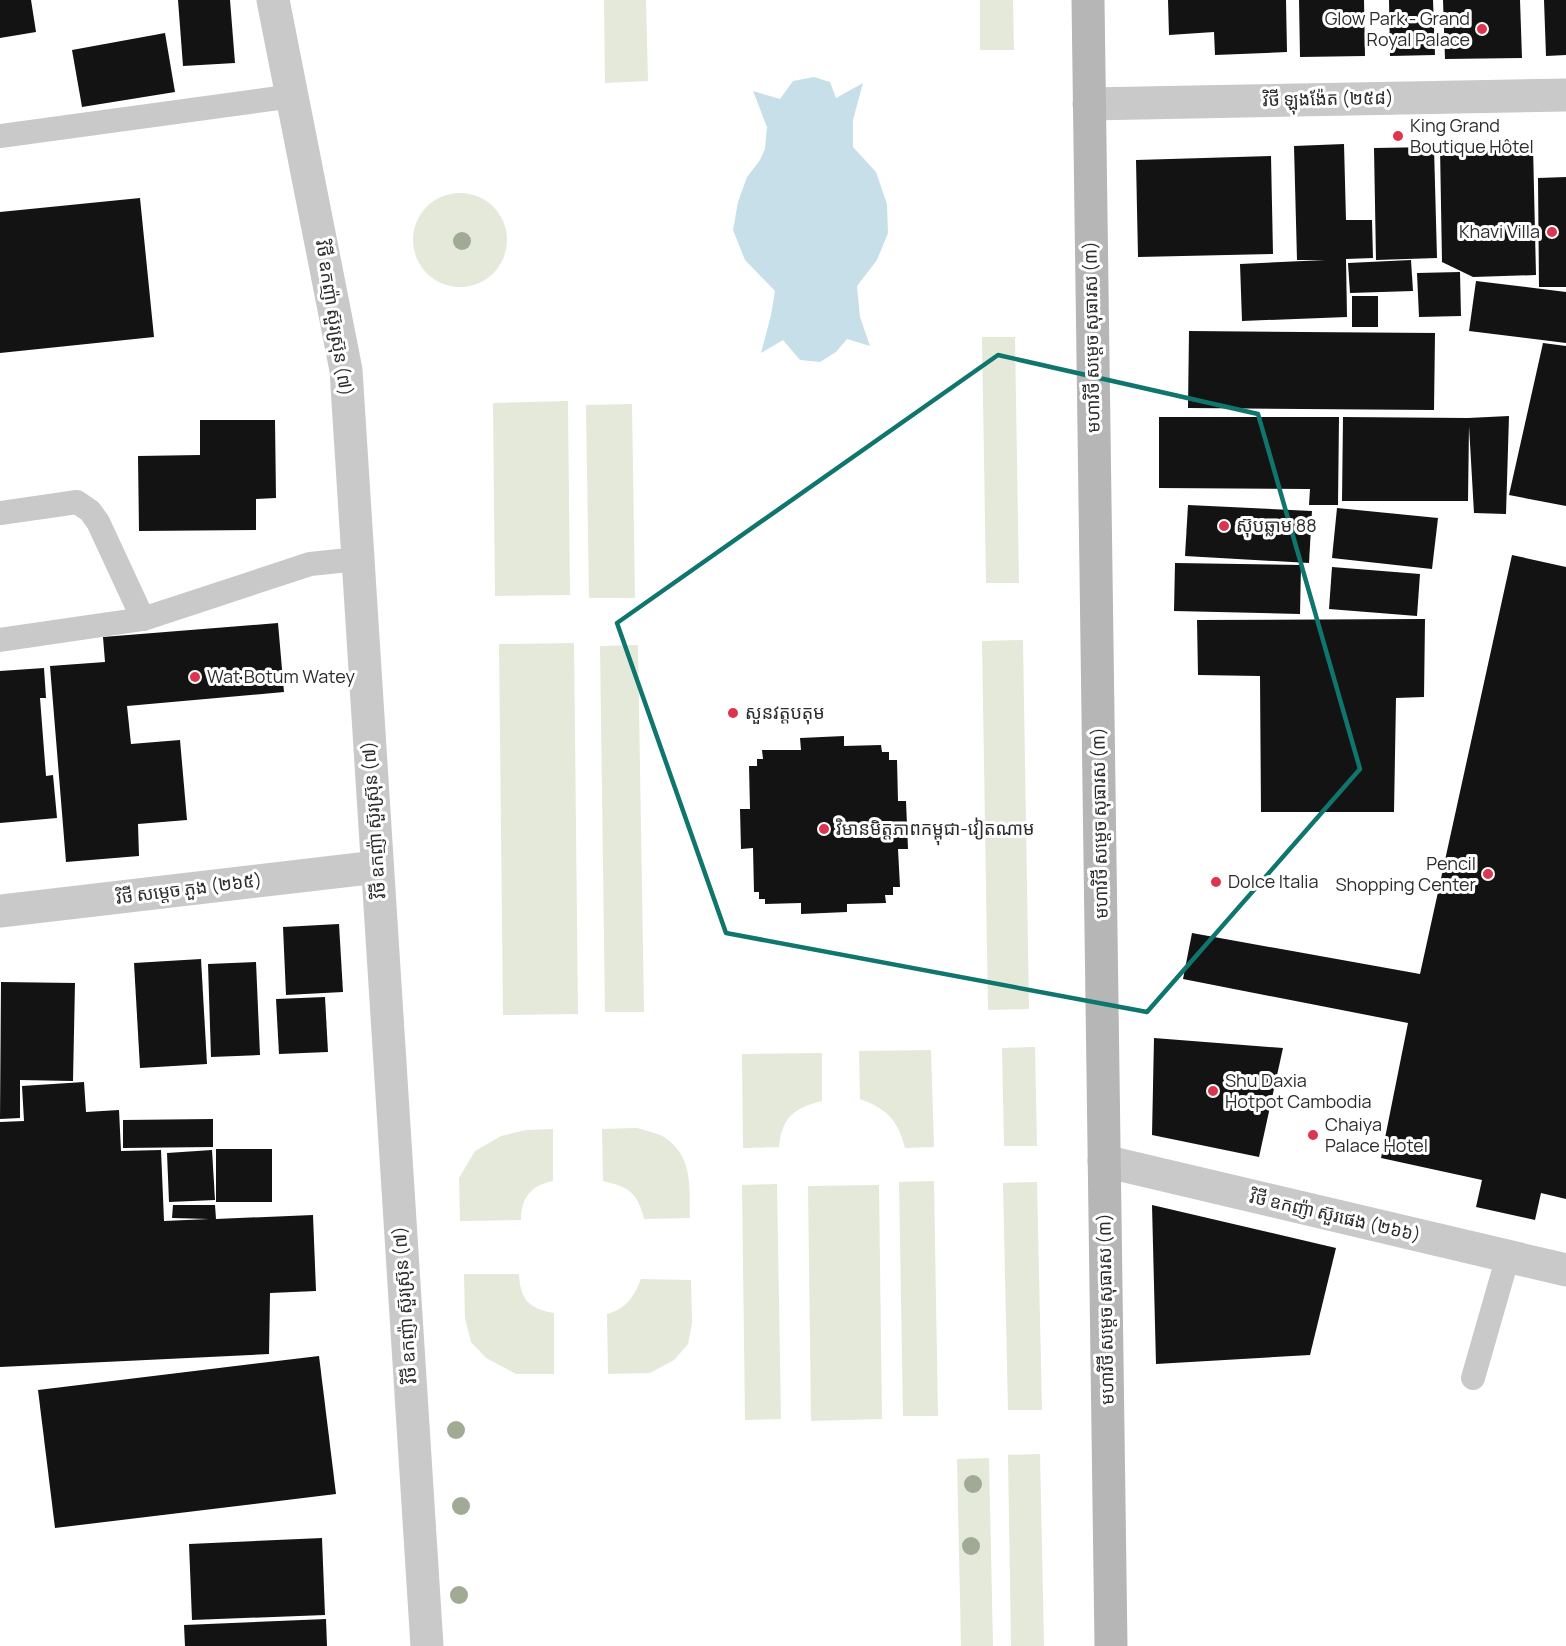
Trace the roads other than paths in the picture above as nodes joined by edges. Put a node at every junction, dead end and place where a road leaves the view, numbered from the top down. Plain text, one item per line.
1 (273, 0) edge
2 (1088, 0) edge
3 (1566, 95) edge
4 (293, 96) junction
5 (1089, 104) junction
6 (0, 136) edge
7 (0, 513) edge
8 (358, 559) junction
9 (143, 619) junction
10 (0, 640) edge
11 (377, 867) junction
12 (0, 911) edge
13 (1104, 1161) junction
14 (1508, 1256) junction
15 (1566, 1270) edge
16 (1473, 1378) dead end
17 (427, 1646) edge
18 (1111, 1646) edge

1 - 4 street, វិថី ឧកញ៉ា ស៊ួរស៊្រុន (៧)
2 - 5 street, មហាវិថី សម្តេច សុធារស (៣)
3 - 5 street, វិថី ឡុងង៉ែត (២៥៨)
4 - 6 lane
4 - 8 street, វិថី ឧកញ៉ា ស៊ួរស៊្រុន (៧)
5 - 13 street, មហាវិថី សម្តេច សុធារស (៣)
7 - 9 lane
8 - 9 lane
8 - 11 street, វិថី ឧកញ៉ា ស៊ួរស៊្រុន (៧)
9 - 10 lane
11 - 12 street, វិថី សម្តេច ភួង (២៦៥)
11 - 17 street, វិថី ឧកញ៉ា ស៊ួរស៊្រុន (៧)
13 - 14 street, វិថី ឧកញ៉ា ស៊ួរផេង (២៦៦)
13 - 18 street, មហាវិថី សម្តេច សុធារស (៣)
14 - 15 street, វិថី ឧកញ៉ា ស៊ួរផេង (២៦៦)
14 - 16 lane

